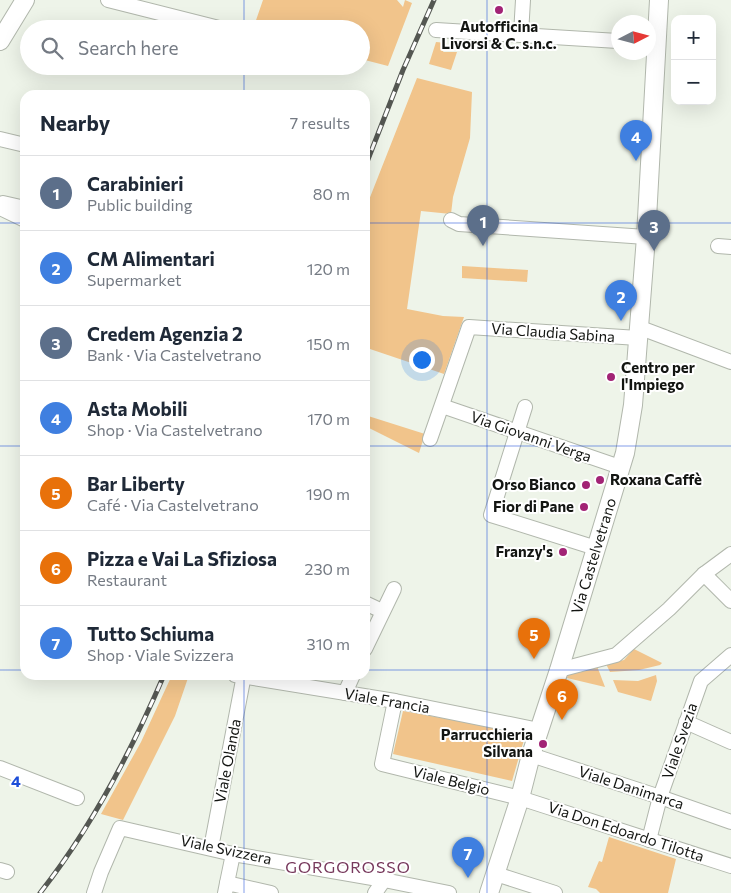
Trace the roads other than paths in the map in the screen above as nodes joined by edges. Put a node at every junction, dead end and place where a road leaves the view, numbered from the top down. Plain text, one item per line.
1 (25, 0) edge
2 (108, 0) edge
3 (523, 0) edge
4 (659, 0) edge
5 (188, 20) edge
6 (656, 22) edge
7 (436, 30) dead end
8 (521, 34) junction
9 (611, 40) edge
10 (0, 41) edge
11 (652, 60) edge
12 (0, 139) edge
13 (20, 145) edge
14 (0, 202) edge
15 (20, 207) edge
16 (0, 208) edge
17 (20, 218) edge
18 (451, 220) dead end
19 (646, 237) junction
20 (638, 332) junction
21 (731, 362) edge
22 (442, 406) junction
23 (525, 407) dead end
24 (518, 432) junction
25 (430, 439) dead end
26 (620, 467) junction
27 (596, 548) junction
28 (731, 554) edge
29 (704, 574) junction
30 (394, 589) dead end
31 (731, 601) edge
32 (370, 605) edge
33 (382, 611) junction
34 (370, 638) edge
35 (731, 655) edge
36 (559, 670) junction
37 (240, 680) edge
38 (265, 680) edge
39 (351, 680) edge
40 (345, 693) junction
41 (394, 701) junction
42 (686, 722) junction
43 (539, 730) junction
44 (731, 742) edge
45 (531, 755) junction
46 (0, 768) edge
47 (660, 797) junction
48 (77, 798) dead end
49 (520, 798) junction
50 (731, 822) edge
51 (649, 840) junction
52 (211, 848) junction
53 (233, 854) junction
54 (731, 866) edge
55 (496, 874) junction
56 (384, 880) junction
57 (226, 888) edge
58 (94, 893) edge
59 (271, 893) edge
60 (375, 893) edge
61 (449, 893) edge
62 (489, 893) edge
63 (555, 893) edge

1 - 10 main road
2 - 5 street
3 - 8 street
4 - 6 main road, Via Castelvetrano
7 - 8 street
8 - 9 street
11 - 19 main road, Via Castelvetrano
12 - 13 street
14 - 15 street
16 - 17 street
18 - 19 street
19 - 20 main road, Via Castelvetrano
20 - 21 street, Via Claudia Sabina
20 - 22 street, Via Claudia Sabina
20 - 26 main road, Via Castelvetrano
22 - 24 street, Via Giovanni Verga
22 - 25 street
23 - 24 street
24 - 26 street, Via Giovanni Verga
24 - 27 street
26 - 27 main road, Via Castelvetrano
27 - 36 main road, Via Castelvetrano
28 - 29 street
29 - 31 street
29 - 36 street
30 - 33 street
32 - 33 street
33 - 34 street
35 - 42 street, Viale Svezia
36 - 43 main road, Via Castelvetrano
37 - 52 street, Viale Olanda
38 - 40 street, Viale Francia
39 - 40 street
40 - 41 street, Viale Francia
41 - 43 street, Viale Francia
41 - 49 street, Viale Belgio
42 - 44 street
42 - 47 street, Viale Svezia
43 - 45 main road, Via Castelvetrano
45 - 47 street, Viale Danimarca
45 - 49 main road, Via Castelvetrano
46 - 48 street
47 - 50 street, Viale Danimarca
47 - 51 street, Viale Svezia
49 - 51 street, Via Don Edoardo Tilotta
49 - 55 main road, Via Castelvetrano
51 - 54 street, Via Don Edoardo Tilotta
52 - 53 street, Viale Svizzera
52 - 58 street, Viale Svizzera
53 - 56 street, Viale Svizzera
53 - 57 street
55 - 62 main road, Via Castelvetrano
55 - 63 street
56 - 60 street
56 - 61 street, Viale Svizzera
57 - 59 street

